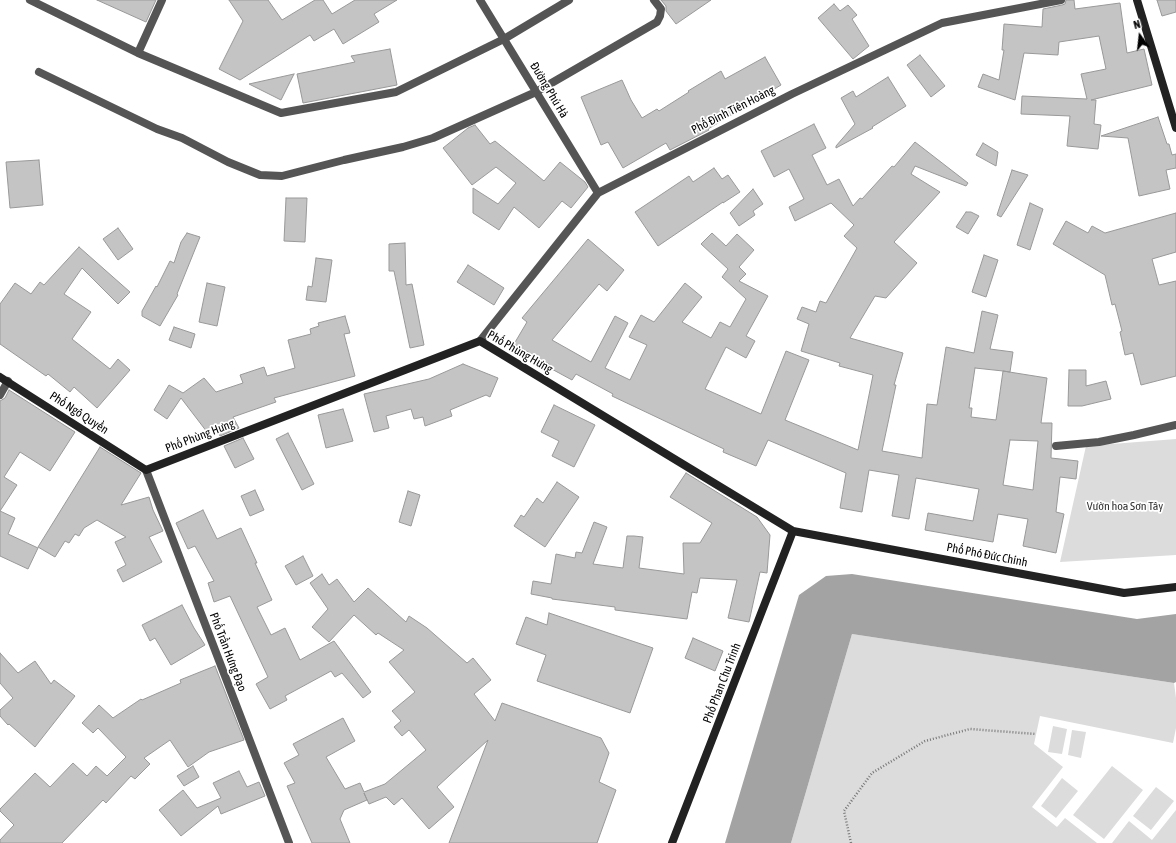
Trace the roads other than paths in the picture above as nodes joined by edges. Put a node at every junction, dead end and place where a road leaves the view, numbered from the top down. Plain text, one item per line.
1 (30, 0) edge
2 (162, 0) edge
3 (480, 0) edge
4 (569, 0) edge
5 (654, 0) edge
6 (1061, 0) edge
7 (1136, 0) edge
8 (504, 39) junction
9 (138, 53) junction
10 (39, 72) dead end
11 (536, 92) junction
12 (1176, 128) edge
13 (598, 193) junction
14 (480, 341) junction
15 (0, 377) edge
16 (8, 382) junction
17 (0, 395) edge
18 (1176, 425) edge
19 (1056, 446) dead end
20 (146, 470) junction
21 (793, 531) junction
22 (1176, 587) edge
23 (289, 843) edge
24 (672, 843) edge

1 - 9 street
2 - 9 street
3 - 8 street, Đường Phú Hà
4 - 8 street
5 - 11 street
6 - 13 street, Phố Đinh Tiên Hoàng
7 - 12 street
8 - 9 street
8 - 11 street, Đường Phú Hà
10 - 11 street
11 - 13 street, Đường Phú Hà
13 - 14 street, Phố Đinh Tiên Hoàng
14 - 20 street, Phố Phùng Hưng
14 - 21 street, Phố Phùng Hưng
15 - 16 street, Phố Ngô Quyền
16 - 17 street
16 - 20 street, Phố Ngô Quyền
18 - 19 street
20 - 23 street, Phố Trần Hưng Đạo
21 - 22 street, Phố Phó Đức Chính
21 - 24 street, Phố Phan Chu Trinh

